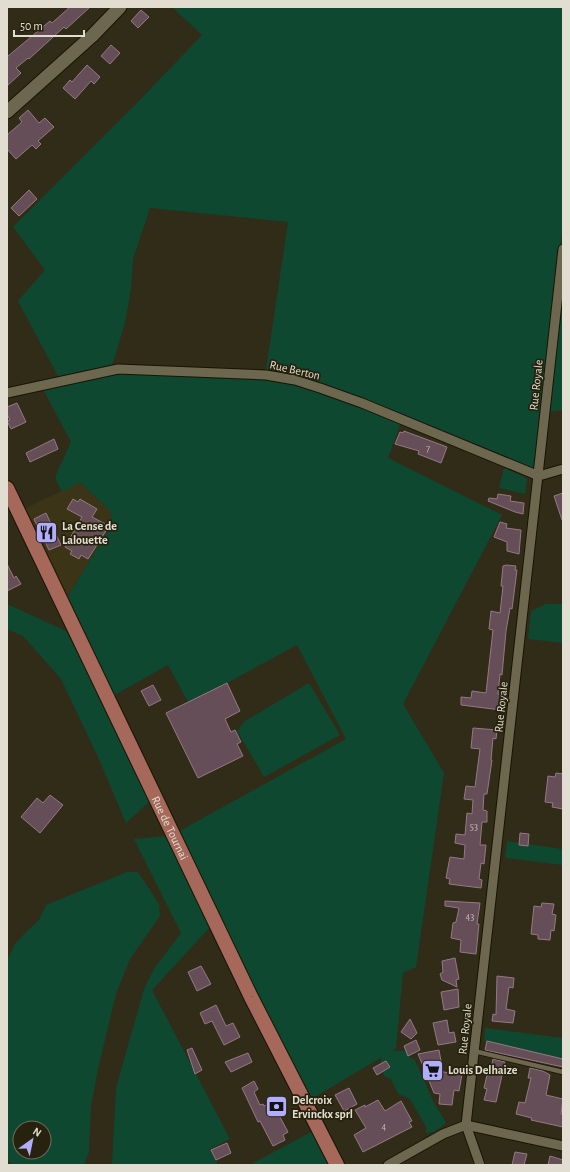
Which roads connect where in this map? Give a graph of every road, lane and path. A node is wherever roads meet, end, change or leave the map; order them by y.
1 (120, 7) edge
2 (7, 112) edge
3 (563, 250) edge
4 (7, 393) edge
5 (563, 469) edge
6 (539, 476) junction
7 (7, 488) edge
8 (474, 1051) junction
9 (563, 1072) edge
10 (466, 1125) junction
11 (563, 1146) edge
12 (338, 1165) edge
13 (388, 1165) edge
14 (480, 1165) edge

1 - 2 street
3 - 6 street, Rue Royale
4 - 6 street, Rue Berton
5 - 6 street
6 - 8 street, Rue Royale
7 - 12 main road, Rue de Tournai
8 - 9 lane
8 - 10 street, Rue Royale
10 - 11 street
10 - 13 street
10 - 14 street, Rue Royale

